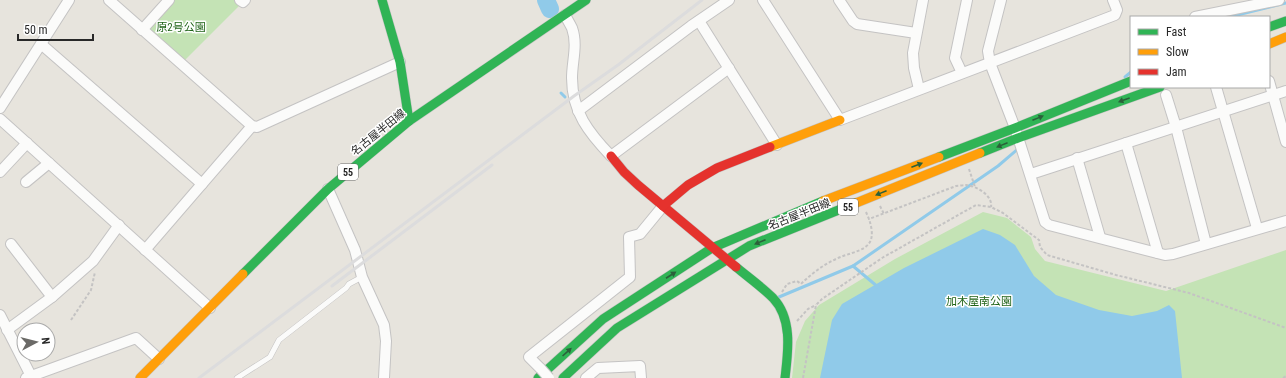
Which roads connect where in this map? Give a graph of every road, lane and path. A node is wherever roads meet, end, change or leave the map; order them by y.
1 (69, 0) edge
2 (109, 0) edge
3 (169, 0) edge
4 (240, 0) edge
5 (245, 0) edge
6 (382, 0) edge
7 (586, 0) edge
8 (729, 0) edge
9 (763, 0) edge
10 (839, 0) edge
11 (923, 0) edge
12 (967, 0) edge
13 (1001, 0) edge
14 (1113, 0) edge
15 (1279, 0) edge
16 (565, 15) junction
17 (1200, 16) edge
18 (1286, 21) edge
19 (699, 22) junction
20 (1270, 27) edge
21 (142, 30) junction
22 (916, 33) junction
23 (1286, 37) edge
24 (41, 44) junction
25 (1270, 44) edge
26 (400, 62) junction
27 (990, 63) junction
28 (729, 68) junction
29 (962, 74) junction
30 (1130, 81) edge
31 (1270, 84) edge
32 (1216, 88) edge
33 (919, 89) junction
34 (1163, 91) edge
35 (1286, 91) edge
36 (1273, 95) junction
37 (0, 108) edge
38 (578, 111) junction
39 (1223, 112) junction
40 (0, 119) edge
41 (840, 120) junction
42 (410, 121) junction
43 (252, 126) junction
44 (1176, 127) junction
45 (1015, 128) junction
46 (1018, 138) junction
47 (1126, 142) junction
48 (1286, 142) edge
49 (27, 143) junction
50 (777, 145) junction
51 (611, 156) junction
52 (1077, 158) junction
53 (49, 163) junction
54 (969, 168) dead end
55 (0, 172) edge
56 (1030, 174) junction
57 (26, 182) dead end
58 (202, 184) junction
59 (975, 187) junction
60 (328, 189) junction
61 (879, 203) dead end
62 (663, 206) junction
63 (991, 207) junction
64 (865, 210) dead end
65 (884, 214) junction
66 (869, 219) junction
67 (1286, 221) edge
68 (119, 225) junction
69 (1257, 228) junction
70 (1100, 237) junction
71 (11, 244) dead end
72 (1206, 244) junction
73 (712, 248) junction
74 (145, 250) junction
75 (1158, 254) junction
76 (728, 259) junction
77 (93, 261) junction
78 (362, 277) junction
79 (780, 295) dead end
80 (52, 297) junction
81 (816, 305) junction
82 (210, 308) junction
83 (0, 316) edge
84 (71, 320) dead end
85 (793, 322) dead end
86 (1286, 328) edge
87 (7, 330) junction
88 (159, 359) junction
89 (539, 374) edge
90 (1286, 376) edge
91 (28, 377) edge
92 (140, 378) edge
93 (237, 378) edge
94 (384, 378) edge
95 (549, 378) edge
96 (563, 378) edge
97 (586, 378) edge
98 (641, 378) edge
99 (785, 378) edge
100 (803, 378) edge
101 (1283, 378) edge

1 - 24 street
2 - 21 street
3 - 21 street
4 - 5 street
6 - 26 main road
7 - 16 main road, 名古屋半田線 / 55
8 - 19 street
9 - 41 street
10 - 22 street
11 - 22 street
12 - 29 street
13 - 27 street
14 - 27 street
15 - 17 street
16 - 38 street
16 - 42 main road, 名古屋半田線 / 55
18 - 20 main road
19 - 28 street
19 - 38 street
21 - 43 street
22 - 33 street
23 - 25 main road
24 - 37 street
24 - 58 street
26 - 42 main road
26 - 43 street
27 - 29 street
27 - 45 street
28 - 50 street
28 - 51 street
29 - 33 street
45 -> 30 main road, 名古屋半田線 / 55
31 - 36 street
32 - 39 street
33 - 41 street
34 - 44 street
34 -> 46 main road, 名古屋半田線 / 55
35 - 36 street
36 - 39 street
36 - 48 street
38 - 51 street
39 - 44 street
39 - 69 street
40 - 49 street
41 - 50 main road
42 - 60 main road, 名古屋半田線 / 55
43 - 58 street
44 - 47 street
44 - 72 street
45 - 46 street
73 -> 45 main road, 名古屋半田線 / 55
46 - 56 street
46 -> 76 main road, 名古屋半田線 / 55
47 - 52 street
47 - 75 street
49 - 53 street
49 - 55 street
50 - 62 main road
51 - 62 main road
52 - 56 street
52 - 70 street
53 - 57 street
53 - 68 street
54 - 59 path
56 - 70 street
58 - 74 street
59 - 63 path
59 - 65 path
60 - 78 street
60 - 82 main road, 名古屋半田線 / 55
61 - 65 path
62 - 73 main road
62 - 89 street
63 - 81 path
63 - 86 path
64 - 66 path
65 - 66 path
66 - 79 path
67 - 69 street
68 - 74 street
68 - 77 street
69 - 72 street
70 - 75 street
71 - 80 street
72 - 75 street
73 - 76 main road
89 -> 73 main road, 名古屋半田線 / 55
74 - 82 street
76 - 96 main road, 名古屋半田線 / 55
76 - 99 main road
77 - 80 street
77 - 84 path
78 - 93 lane
78 - 94 street
80 - 87 street
81 - 85 path
81 - 100 path
82 - 88 main road, 名古屋半田線 / 55
83 - 87 street
87 - 91 street
88 - 91 street
88 - 92 main road, 名古屋半田線 / 55
89 - 95 street, bridge
90 - 101 path
97 - 98 street

